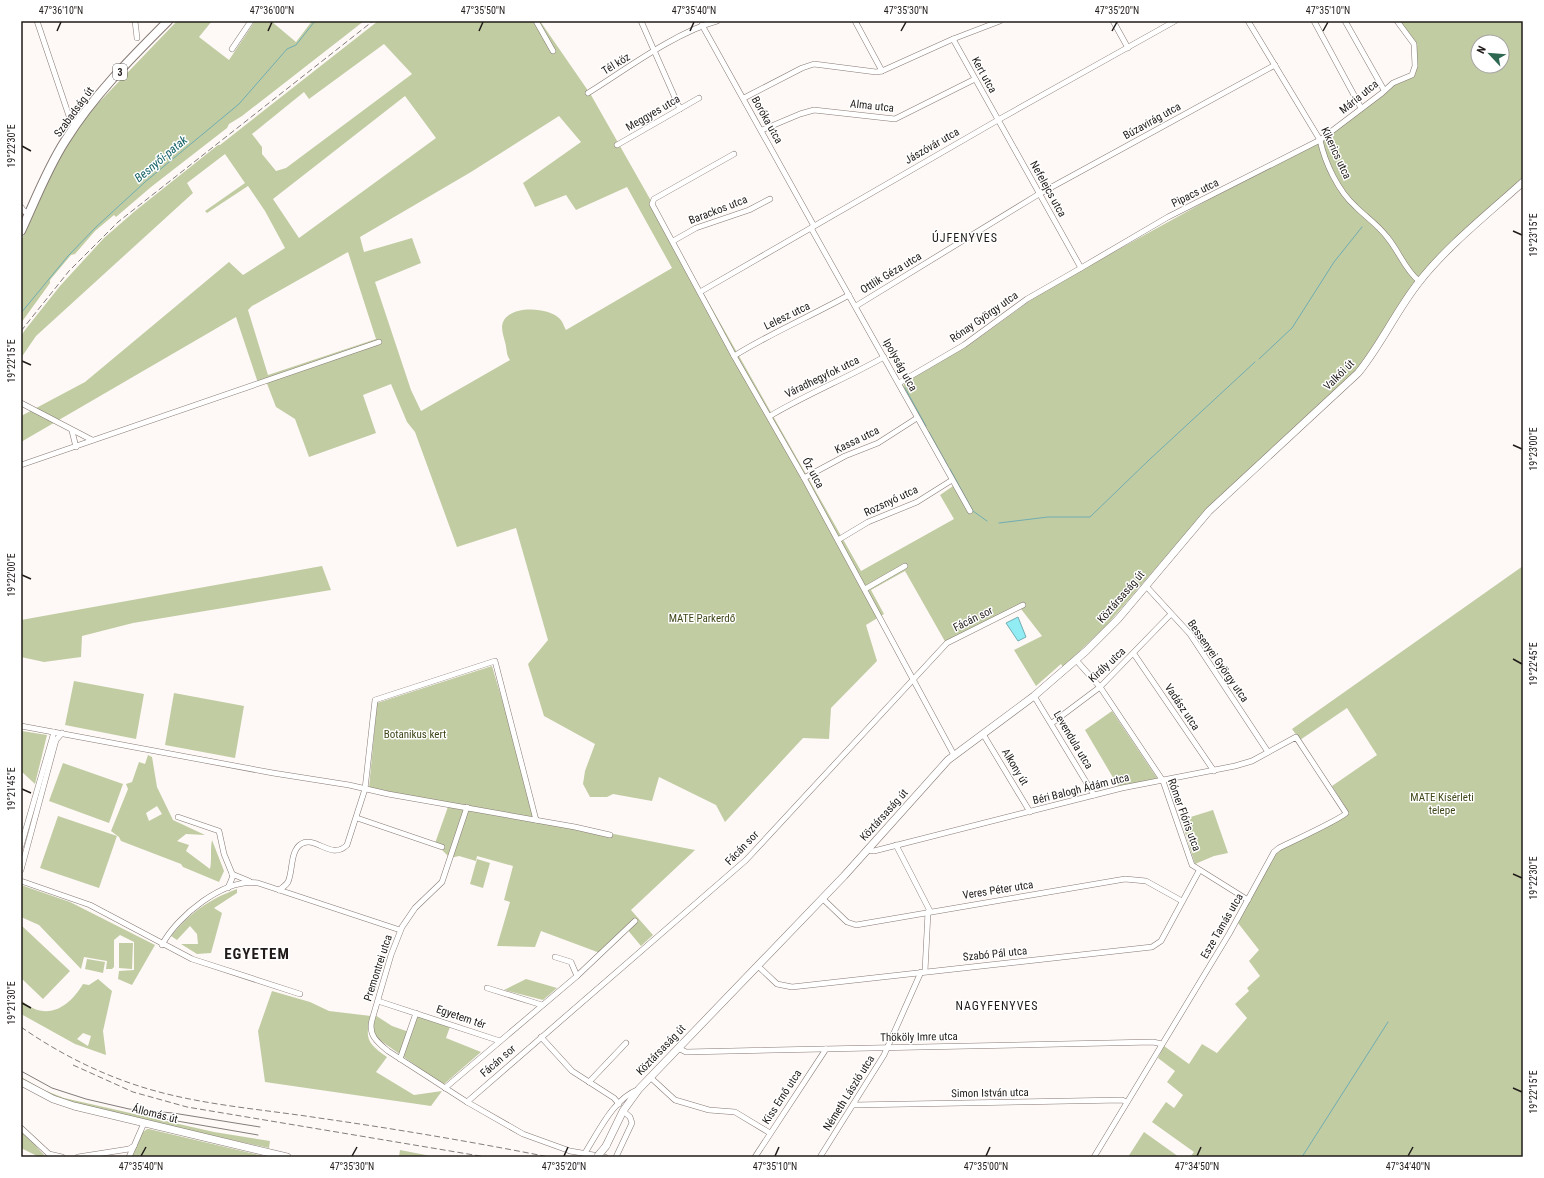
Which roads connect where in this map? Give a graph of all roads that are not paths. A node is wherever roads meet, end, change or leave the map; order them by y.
1 (37, 21) edge
2 (135, 21) edge
3 (168, 21) edge
4 (251, 21) edge
5 (536, 21) edge
6 (641, 21) edge
7 (717, 21) edge
8 (855, 21) edge
9 (1000, 21) edge
10 (1113, 21) edge
11 (1175, 21) edge
12 (1248, 21) edge
13 (1314, 21) edge
14 (1345, 21) edge
15 (1397, 21) edge
16 (702, 25) junction
17 (137, 38) dead end
18 (953, 39) junction
19 (1128, 48) junction
20 (232, 49) dead end
21 (553, 52) dead end
22 (655, 52) junction
23 (1275, 65) junction
24 (882, 71) junction
25 (974, 79) junction
26 (1384, 90) junction
27 (588, 93) dead end
28 (699, 98) dead end
29 (744, 98) junction
30 (1361, 108) junction
31 (680, 109) junction
32 (998, 120) junction
33 (75, 125) junction
34 (762, 130) junction
35 (1320, 140) junction
36 (617, 145) dead end
37 (734, 154) dead end
38 (1523, 182) edge
39 (1039, 194) junction
40 (770, 199) dead end
41 (21, 207) edge
42 (29, 214) junction
43 (812, 227) junction
44 (21, 231) edge
45 (673, 241) junction
46 (1081, 268) junction
47 (1420, 282) junction
48 (700, 292) junction
49 (849, 295) junction
50 (856, 306) junction
51 (379, 342) dead end
52 (734, 356) junction
53 (884, 357) junction
54 (899, 383) junction
55 (21, 403) edge
56 (770, 416) junction
57 (917, 418) junction
58 (72, 431) junction
59 (92, 440) junction
60 (76, 447) junction
61 (21, 465) edge
62 (804, 478) junction
63 (952, 480) junction
64 (970, 511) dead end
65 (838, 540) junction
66 (905, 566) dead end
67 (1158, 571) joint
68 (1146, 586) junction
69 (865, 589) junction
70 (1023, 605) dead end
71 (1171, 614) junction
72 (1134, 654) junction
73 (1076, 660) junction
74 (914, 679) junction
75 (1100, 687) junction
76 (1034, 696) junction
77 (1052, 723) junction
78 (21, 726) edge
79 (54, 732) junction
80 (62, 733) junction
81 (983, 734) junction
82 (1296, 737) joint
83 (1268, 752) junction
84 (954, 755) junction
85 (1214, 771) junction
86 (1163, 781) junction
87 (364, 789) junction
88 (39, 791) junction
89 (1094, 795) junction
90 (467, 807) junction
91 (1030, 812) junction
92 (178, 817) dead end
93 (357, 818) junction
94 (536, 820) junction
95 (610, 835) dead end
96 (896, 845) junction
97 (21, 846) edge
98 (442, 847) dead end
99 (868, 850) junction
100 (22, 861) edge
101 (21, 870) edge
102 (1199, 871) junction
103 (232, 874) junction
104 (21, 881) edge
105 (250, 882) junction
106 (288, 882) junction
107 (228, 888) junction
108 (279, 890) junction
109 (290, 894) junction
110 (822, 898) junction
111 (1248, 900) junction
112 (1182, 901) junction
113 (929, 912) junction
114 (635, 921) dead end
115 (400, 930) junction
116 (162, 945) junction
117 (555, 958) dead end
118 (758, 966) junction
119 (923, 972) junction
120 (577, 976) junction
121 (487, 988) dead end
122 (300, 994) dead end
123 (378, 1001) junction
124 (542, 1005) junction
125 (416, 1013) junction
126 (541, 1037) junction
127 (500, 1041) junction
128 (626, 1043) dead end
129 (1162, 1044) junction
130 (678, 1048) junction
131 (886, 1048) junction
132 (826, 1049) junction
133 (400, 1059) junction
134 (650, 1077) junction
135 (21, 1082) edge
136 (589, 1082) junction
137 (445, 1088) junction
138 (639, 1089) junction
139 (467, 1102) junction
140 (1128, 1102) junction
141 (618, 1104) junction
142 (853, 1105) junction
143 (623, 1111) junction
144 (144, 1123) junction
145 (21, 1128) edge
146 (770, 1133) junction
147 (134, 1146) junction
148 (119, 1151) junction
149 (585, 1153) junction
150 (49, 1156) edge
151 (62, 1157) edge
152 (78, 1157) edge
153 (86, 1157) edge
154 (127, 1157) edge
155 (287, 1157) edge
156 (597, 1157) edge
157 (605, 1157) edge
158 (616, 1157) edge
159 (755, 1157) edge
160 (820, 1157) edge
161 (1094, 1157) edge

1 - 33 street
2 - 17 street
3 - 33 main road, Szabadság út / 3
4 - 20 street
5 - 21 street
6 - 22 street
7 - 16 street, Tél köz
8 - 24 street
9 - 18 street
10 - 19 street
11 - 19 street, Jászóvár utca
12 - 23 street, Kikerics utca
13 - 30 street
14 - 26 street
15 - 26 street, Mária utca
16 - 22 street, Tél köz
16 - 29 street, Boróka utca
18 - 24 street
18 - 25 street, Kert utca
19 - 32 street, Jászóvár utca
22 - 27 street, Tél köz
22 - 31 street
23 - 35 street, Kikerics utca
23 - 39 street, Búzavirág utca
24 - 29 street
25 - 32 street, Kert utca
25 - 34 street, Alma utca
26 - 30 street, Mária utca
28 - 31 street, Meggyes utca
29 - 34 street, Boróka utca
30 - 35 street, Mária utca
31 - 36 street, Meggyes utca
32 - 39 street, Nefelejcs utca
32 - 43 street, Jászóvár utca
33 - 42 main road, Szabadság út / 3
34 - 43 street, Boróka utca
35 - 46 street, Pipacs utca
35 - 47 street, Kikerics utca
37 - 45 street, Őz utca
38 - 47 main road, Valkói út
39 - 46 street, Nefelejcs utca
39 - 50 street, Ottlik Géza utca
40 - 45 street, Barackos utca
41 - 42 street
42 - 44 main road, Szabadság út / 3
43 - 48 street, Jászóvár utca
43 - 49 street, Ipolyság utca
45 - 48 street, Őz utca
46 - 54 street, Rónay György utca
47 - 67 main road, Valkói út
48 - 52 street, Őz utca
49 - 50 street, Ipolyság utca
49 - 52 street, Lelesz utca
50 - 53 street, Ipolyság utca
51 - 59 street
52 - 56 street, Őz utca
53 - 54 street, Ipolyság utca
53 - 56 street, Váradhegyfok utca
54 - 57 street, Ipolyság utca
55 - 58 street
56 - 62 street, Őz utca
57 - 62 street, Kassa utca
57 - 63 street, Ipolyság utca
58 - 59 street
58 - 60 street
59 - 60 street
60 - 61 street
62 - 65 street, Őz utca
63 - 64 street, Ipolyság utca
63 - 65 street, Rozsnyó utca
65 - 69 street, Őz utca
66 - 69 street
67 - 68 main road, Köztársaság út
68 - 71 street, Bessenyei György utca
68 - 73 main road, Köztársaság út
69 - 74 street, Őz utca
70 - 74 street, Fácán sor
71 - 72 street, Király utca
71 - 83 street, Bessenyei György utca
72 - 75 street, Király utca
72 - 85 street, Vadász utca
73 - 75 street, Rómer Flóris utca
73 - 76 main road, Köztársaság út
74 - 84 street, Őz utca
74 - 126 street, Fácán sor
75 - 77 street, Király utca
75 - 86 street, Rómer Flóris utca
76 - 77 street, Levendula utca
76 - 81 main road, Köztársaság út
77 - 89 street, Levendula utca
78 - 79 street
79 - 80 street
79 - 88 street
80 - 87 street
80 - 88 street
81 - 84 main road, Köztársaság út
81 - 91 street, Alkony út
82 - 83 street, Béri Balogh Ádám utca
82 - 111 street, Esze Tamás utca
83 - 85 street, Béri Balogh Ádám utca
84 - 99 main road, Köztársaság út
85 - 86 street, Béri Balogh Ádám utca
86 - 89 street, Béri Balogh Ádám utca
86 - 102 street, Rómer Flóris utca
87 - 90 street
87 - 93 street
87 - 94 street
88 - 97 street
88 - 100 street
89 - 91 street, Béri Balogh Ádám utca
90 - 94 street
90 - 115 street
91 - 96 street, Béri Balogh Ádám utca
92 - 103 street
93 - 98 street
93 - 106 street
94 - 95 street
96 - 99 street, Béri Balogh Ádám utca
96 - 113 street
99 - 110 main road, Köztársaság út
100 - 101 street
102 - 111 street, Rómer Flóris utca
102 - 112 street, Szabó Pál utca
103 - 105 street
103 - 107 street
104 - 116 street
105 - 107 street, Premontrei utca
105 - 108 street, Premontrei utca
106 - 108 street
106 - 109 street
107 - 116 street, Premontrei utca
108 - 109 street, Premontrei utca
109 - 115 street, Premontrei utca
110 - 113 street, Veres Péter utca
110 - 118 main road, Köztársaság út
111 - 129 street, Esze Tamás utca
112 - 113 street, Veres Péter utca
112 - 119 street, Szabó Pál utca
113 - 119 street, Németh László utca
114 - 120 street
115 - 123 street, Premontrei utca
116 - 122 street
117 - 120 street
118 - 119 street, Szabó Pál utca
118 - 130 main road, Köztársaság út
119 - 131 street, Németh László utca
120 - 124 street
121 - 124 street
123 - 125 street, Egyetem tér
123 - 133 street, Premontrei utca
124 - 127 street
125 - 127 street, Egyetem tér
125 - 133 street
126 - 136 street
126 - 139 street, Fácán sor
127 - 137 street
128 - 136 street
129 - 131 street, Thököly Imre utca
129 - 140 street, Esze Tamás utca
130 - 132 street, Thököly Imre utca
130 - 134 main road, Köztársaság út
131 - 132 street, Thököly Imre utca
131 - 142 street, Németh László utca
132 - 146 street, Kiss Ernő utca
133 - 137 street, Premontrei utca
134 - 138 main road, Köztársaság út
134 - 146 street
135 - 144 main road, Állomás út
136 - 141 street
137 - 139 street, Premontrei utca
138 - 141 street, Köztársaság út
138 - 143 main road, Köztársaság út
139 - 149 street, Premontrei utca
140 - 142 street, Simon István utca
140 - 161 street, Esze Tamás utca
141 - 149 street, Köztársaság út
142 - 160 street, Németh László utca
143 - 156 main road, Köztársaság út, bridge
143 - 158 street
144 - 147 street
144 - 155 main road, Állomás út
145 - 150 street
146 - 159 street, Kiss Ernő utca
147 - 148 street
147 - 154 street
148 - 153 street
148 - 154 street
149 - 157 street, Premontrei utca
150 - 151 street
152 - 153 street

